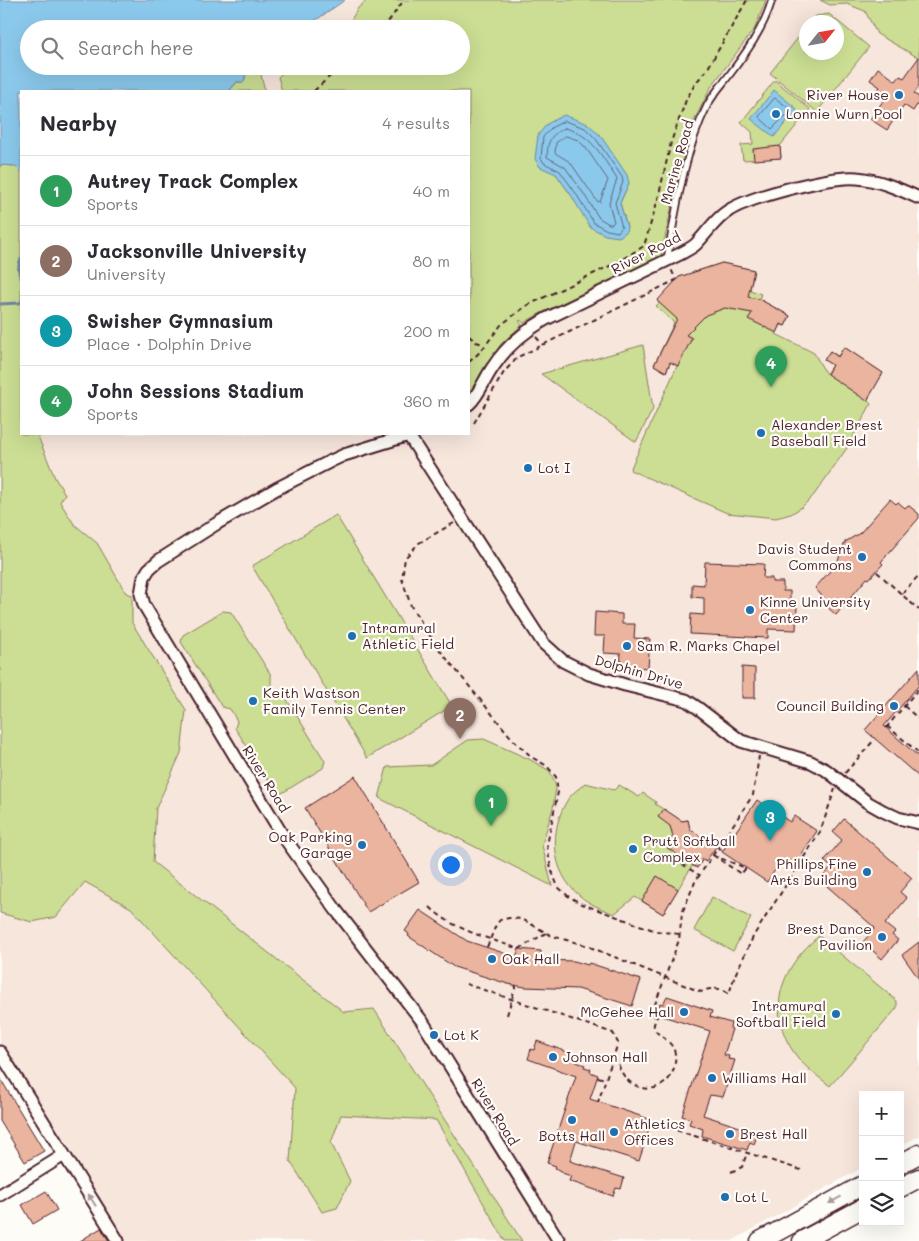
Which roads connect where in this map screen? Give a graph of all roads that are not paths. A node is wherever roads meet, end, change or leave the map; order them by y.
1 (772, 0) edge
2 (919, 198) edge
3 (668, 260) junction
4 (470, 402) edge
5 (411, 435) edge
6 (919, 823) edge
7 (0, 1052) edge
8 (919, 1154) edge
9 (64, 1155) junction
10 (904, 1162) edge
11 (919, 1178) edge
12 (904, 1186) edge
13 (859, 1187) edge
14 (0, 1195) edge
15 (859, 1210) edge
16 (118, 1241) edge
17 (559, 1241) edge
18 (760, 1241) edge
19 (802, 1241) edge

1 - 3 lane, Marine Road
2 - 3 street, River Road
3 - 4 street, River Road
5 - 6 street, Dolphin Drive
5 - 17 street, River Road
7 - 9 street
8 - 10 main road
9 - 14 street
16 -> 9 street
11 - 12 main road
13 -> 18 main road
15 - 19 main road

